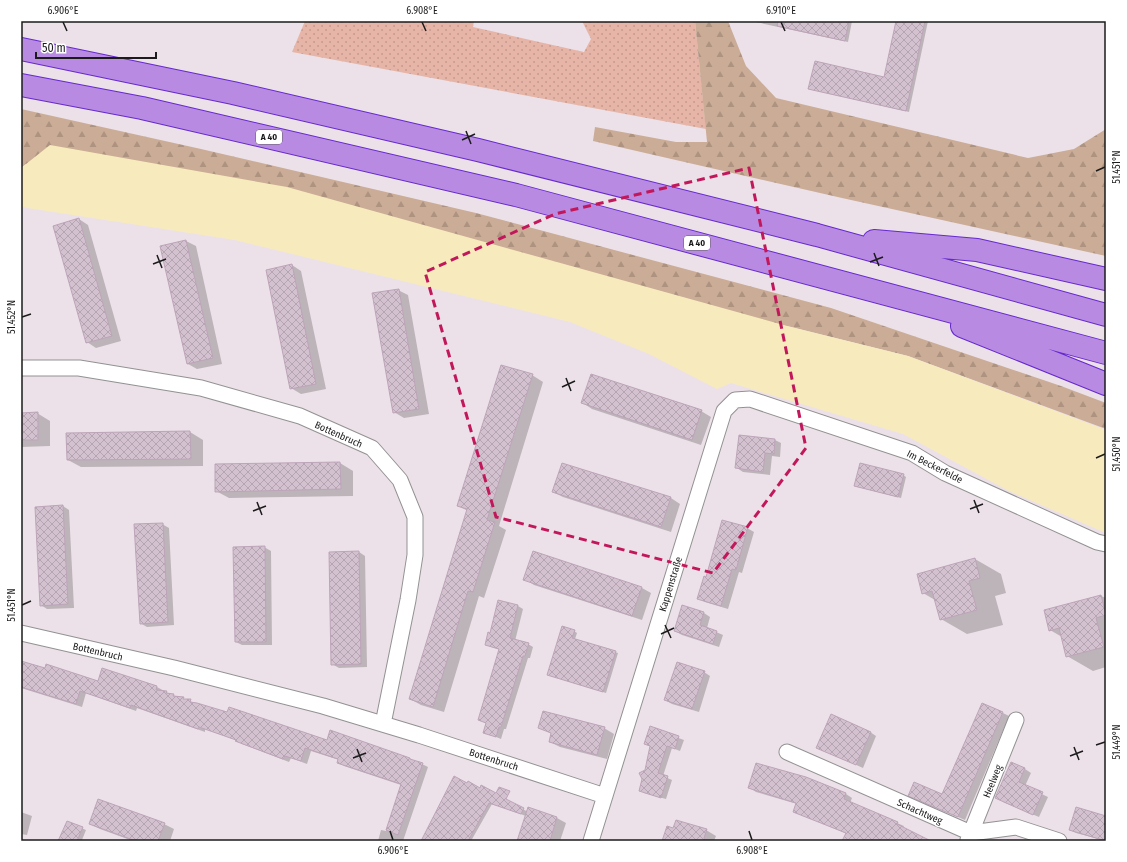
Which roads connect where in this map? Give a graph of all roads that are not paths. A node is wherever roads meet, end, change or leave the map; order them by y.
1 (21, 49) edge
2 (21, 85) edge
3 (817, 235) junction
4 (1106, 279) edge
5 (878, 291) junction
6 (1106, 315) edge
7 (1106, 353) edge
8 (21, 368) edge
9 (1106, 384) edge
10 (735, 400) joint
11 (1106, 544) edge
12 (21, 633) edge
13 (1016, 720) dead end
14 (383, 724) junction
15 (787, 752) dead end
16 (604, 796) junction
17 (969, 837) edge
18 (591, 841) edge
19 (1059, 841) edge

1 - 3 highway
2 - 5 highway, A 40
3 - 4 highway
3 - 6 highway
5 - 7 highway, A 40
5 - 9 highway
8 - 14 street, Bottenbruch
10 - 11 street, Im Beckerfelde
10 - 16 street, Kappenstraße
12 - 14 street, Bottenbruch
13 - 17 street, Heelweg
14 - 16 street, Bottenbruch
15 - 17 street, Schachtweg
16 - 18 street, Kappenstraße
17 - 19 street

